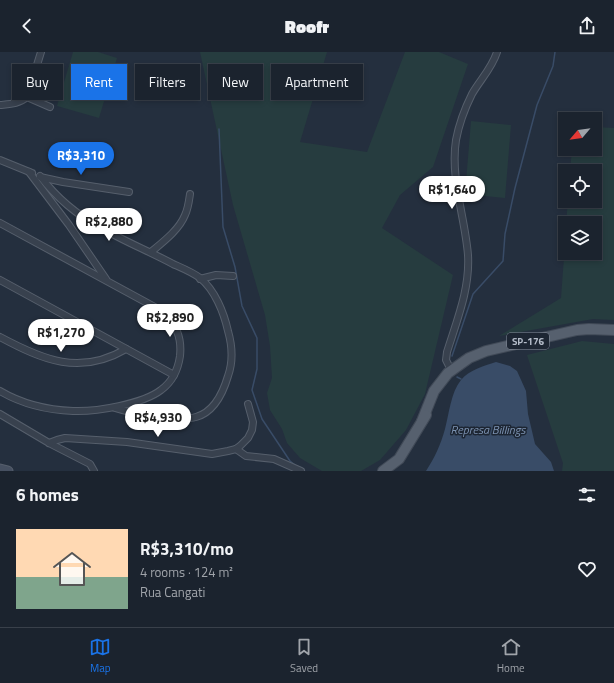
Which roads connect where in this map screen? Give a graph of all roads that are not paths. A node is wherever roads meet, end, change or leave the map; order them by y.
1 (41, 52) edge
2 (497, 52) edge
3 (37, 64) edge
4 (24, 100) edge
5 (33, 100) edge
6 (0, 105) edge
7 (50, 108) dead end
8 (0, 160) edge
9 (29, 172) junction
10 (40, 176) junction
11 (129, 192) dead end
12 (190, 194) dead end
13 (0, 223) edge
14 (150, 252) junction
15 (233, 276) dead end
16 (200, 279) junction
17 (0, 280) edge
18 (107, 281) junction
19 (614, 330) edge
20 (0, 337) edge
21 (126, 348) junction
22 (449, 372) junction
23 (174, 375) junction
24 (0, 391) edge
25 (248, 404) dead end
26 (114, 407) junction
27 (0, 414) edge
28 (49, 443) junction
29 (236, 449) junction
30 (0, 469) edge
31 (8, 471) edge
32 (94, 471) edge
33 (300, 471) edge
34 (383, 471) edge

1 - 3 street
2 - 22 street
4 - 6 street
5 - 7 street
8 - 9 street
9 - 10 street
9 - 18 street
10 - 11 street
10 - 14 street
12 - 14 street
13 - 18 street
14 - 16 street
15 - 16 street
16 - 26 street
17 - 21 street
18 - 23 street
19 - 22 main road, SP-176
20 - 21 street
21 - 23 street
22 - 34 main road
23 - 26 street
24 - 26 street
25 - 29 street
27 - 28 street
28 - 29 street
28 - 32 street
29 - 33 street
30 - 31 street

